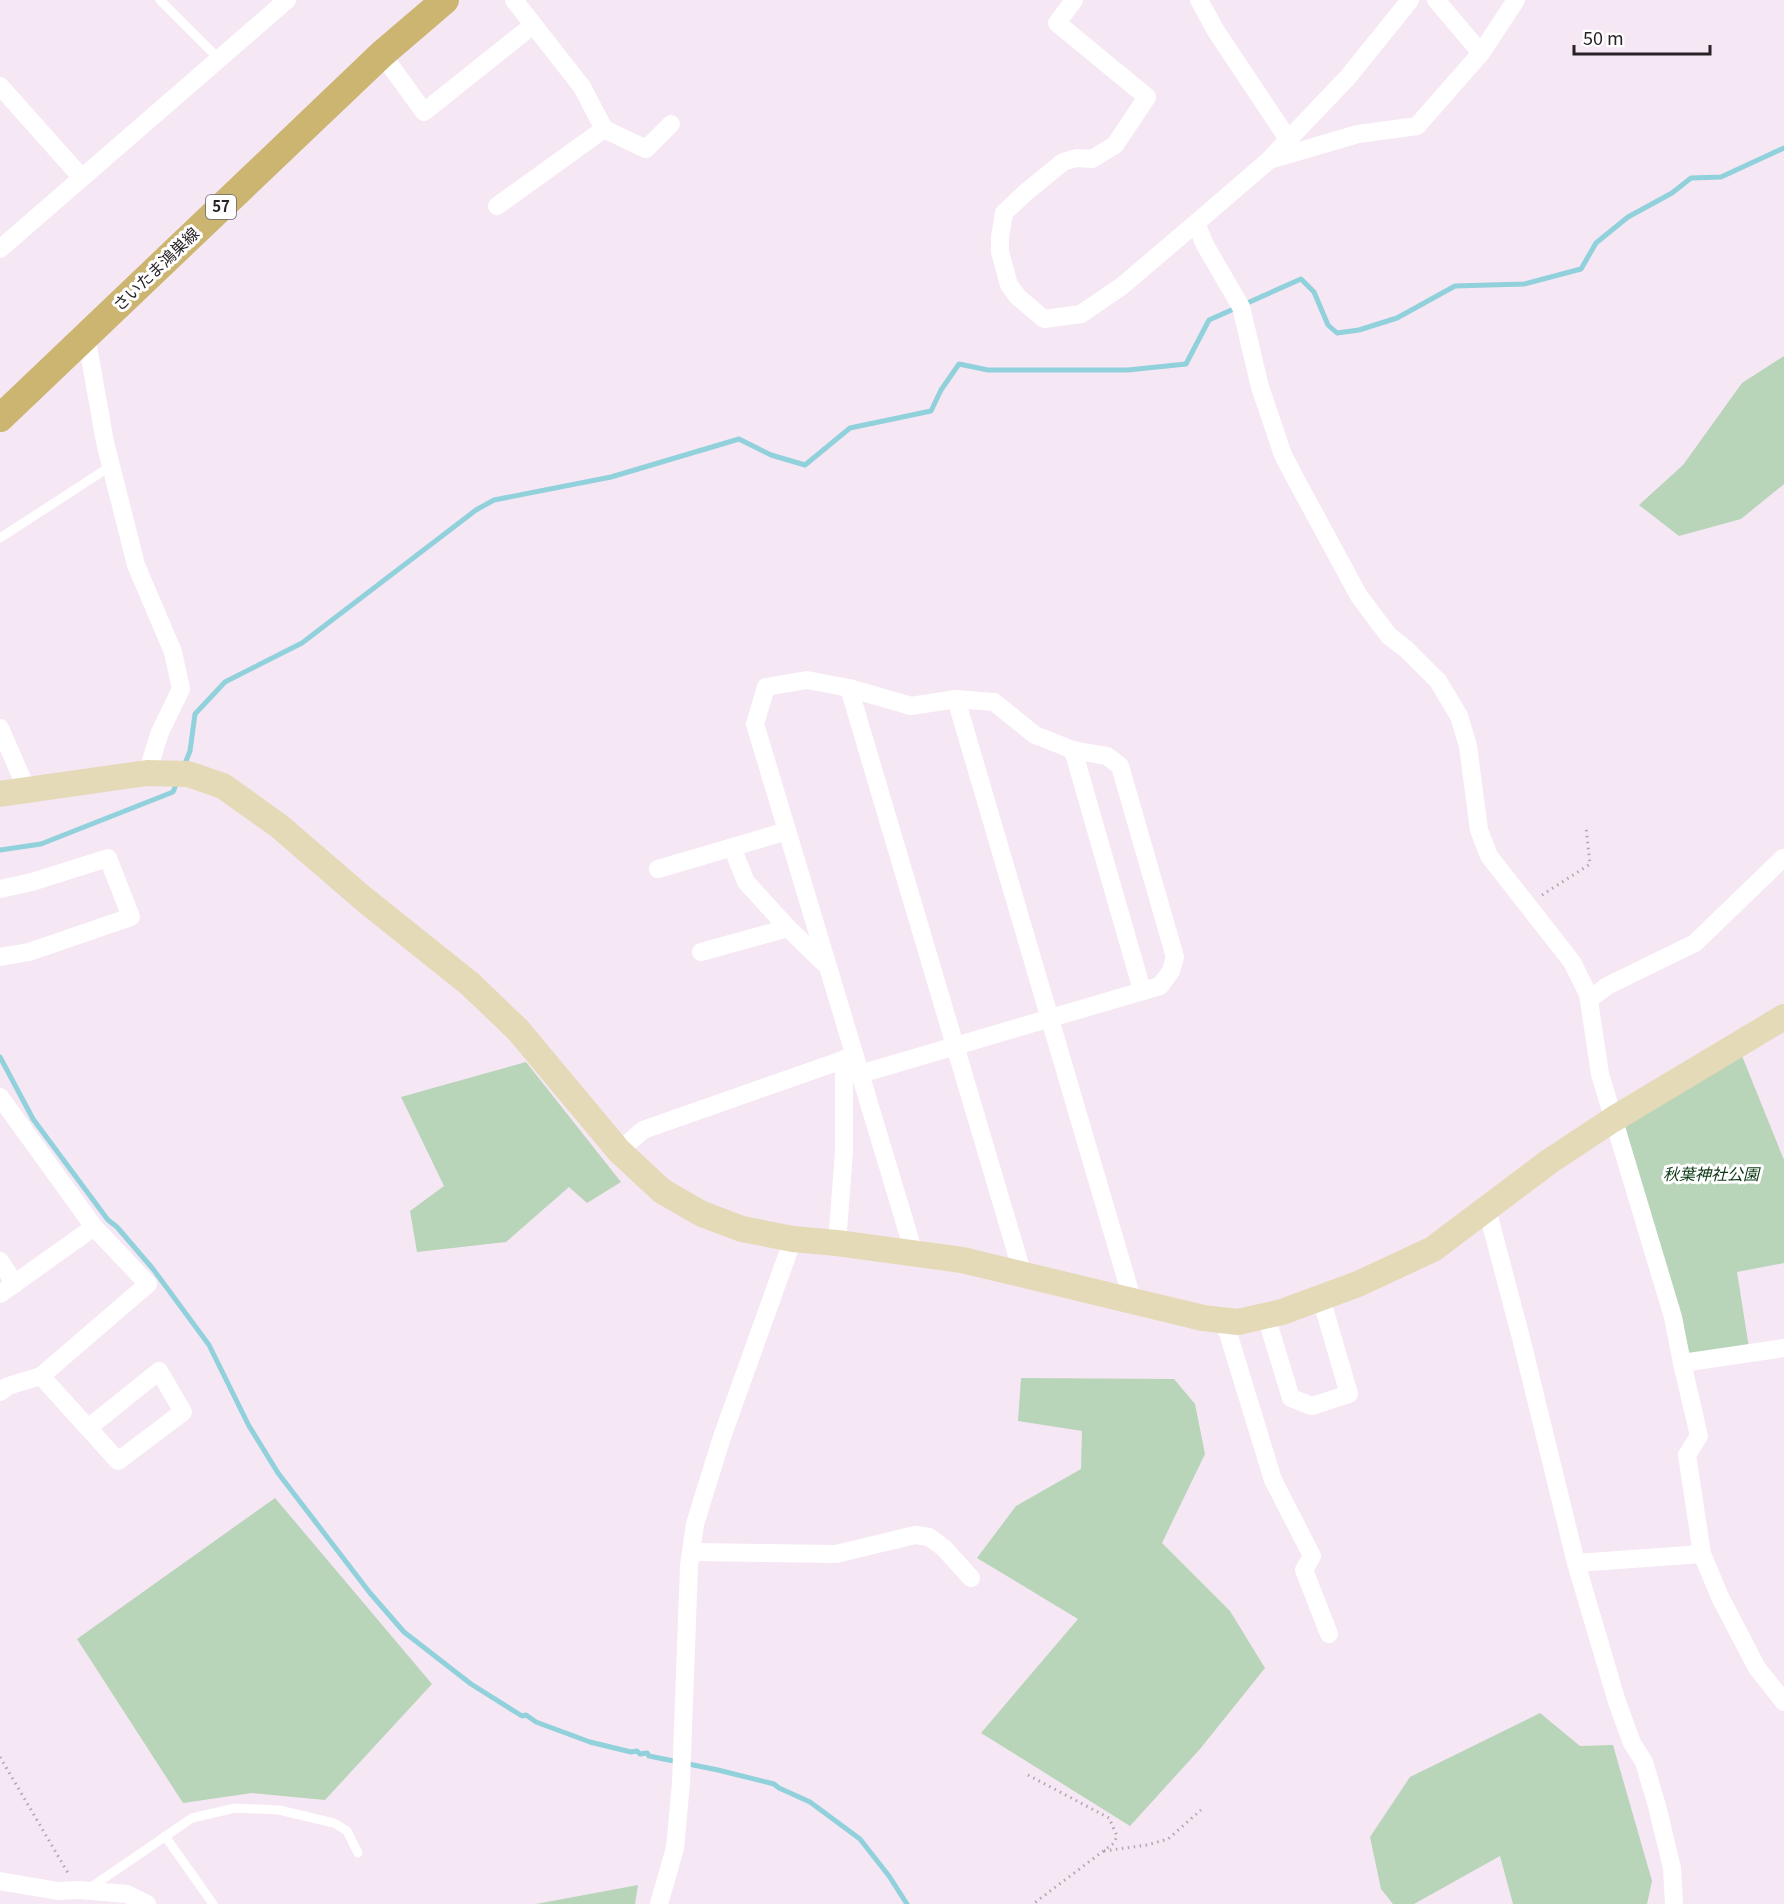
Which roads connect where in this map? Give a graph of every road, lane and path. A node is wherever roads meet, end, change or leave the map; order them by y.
1 (160, 0) edge
2 (287, 0) edge
3 (445, 0) edge
4 (514, 0) edge
5 (1074, 0) edge
6 (1199, 0) edge
7 (1410, 0) edge
8 (1436, 0) edge
9 (1516, 0) edge
10 (534, 25) junction
11 (1481, 53) junction
12 (382, 54) junction
13 (219, 58) junction
14 (0, 86) edge
15 (671, 124) dead end
16 (604, 129) junction
17 (1288, 139) junction
18 (1268, 160) junction
19 (82, 178) junction
20 (497, 206) dead end
21 (1196, 223) junction
22 (0, 249) edge
23 (86, 335) junction
24 (0, 418) edge
25 (111, 466) junction
26 (0, 538) edge
27 (849, 688) junction
28 (957, 699) junction
29 (0, 728) edge
30 (1073, 750) junction
31 (147, 773) junction
32 (27, 790) junction
33 (0, 794) edge
34 (1586, 827) dead end
35 (787, 831) junction
36 (732, 847) junction
37 (1784, 858) edge
38 (658, 869) dead end
39 (0, 888) edge
40 (1526, 906) junction
41 (788, 928) junction
42 (701, 952) dead end
43 (0, 957) edge
44 (826, 965) junction
45 (1142, 990) junction
46 (1589, 1000) junction
47 (1784, 1017) edge
48 (1050, 1019) junction
49 (956, 1047) junction
50 (849, 1057) junction
51 (860, 1074) junction
52 (1, 1100) edge
53 (1612, 1120) junction
54 (619, 1151) junction
55 (1487, 1209) junction
56 (94, 1227) junction
57 (793, 1239) junction
58 (837, 1243) junction
59 (914, 1253) junction
60 (0, 1261) edge
61 (1023, 1275) junction
62 (7, 1289) edge
63 (1321, 1298) junction
64 (1133, 1302) junction
65 (1266, 1316) junction
66 (1224, 1320) junction
67 (1784, 1348) edge
68 (1682, 1363) junction
69 (40, 1376) junction
70 (0, 1392) edge
71 (88, 1428) junction
72 (691, 1552) junction
73 (1702, 1554) junction
74 (1576, 1563) junction
75 (971, 1578) dead end
76 (1329, 1634) dead end
77 (1784, 1702) edge
78 (0, 1758) edge
79 (1028, 1774) dead end
80 (1201, 1810) dead end
81 (165, 1836) junction
82 (1103, 1851) junction
83 (358, 1852) dead end
84 (0, 1881) edge
85 (82, 1891) junction
86 (147, 1904) edge
87 (213, 1904) edge
88 (659, 1904) edge
89 (1034, 1904) edge
90 (1674, 1904) edge

1 - 13 lane
2 - 13 street
3 - 12 main road, さいたま鴻巣線 / 57
4 - 10 street
5 - 21 street
6 - 17 street
7 - 17 street
8 - 11 street
9 - 11 street
10 - 12 street
10 - 16 street
11 - 18 street
12 - 23 main road, さいたま鴻巣線 / 57
13 - 19 street
14 - 19 street
15 - 16 street
16 - 20 street
17 - 18 street
18 - 21 street
19 - 22 street
21 - 40 street
23 - 24 main road, さいたま鴻巣線 / 57
23 - 25 street
25 - 26 lane
25 - 31 street
27 - 28 street
27 - 35 street
27 - 49 street
28 - 30 street
28 - 48 street
29 - 32 street
30 - 45 street
30 - 45 street
31 - 32 street
31 - 54 street
32 - 33 street
34 - 40 path
35 - 36 street
35 - 44 street
36 - 38 street
36 - 41 street
37 - 46 street
39 - 43 street
40 - 46 street
41 - 42 street
41 - 44 street
44 - 50 street
45 - 48 street
46 - 53 street
47 - 53 street
48 - 49 street
48 - 64 street
49 - 51 street
49 - 61 street
50 - 51 street
50 - 54 street
50 - 58 street
51 - 59 street
52 - 56 street
53 - 55 street
53 - 68 street
54 - 57 street
55 - 63 street
55 - 74 street
56 - 62 street
56 - 69 street
57 - 58 street
57 - 72 street
58 - 59 street
59 - 61 street
60 - 62 street
61 - 64 street
63 - 65 street
63 - 65 street
64 - 66 street
65 - 66 street
66 - 76 street
67 - 68 street
68 - 73 street
69 - 70 street
69 - 71 street
71 - 71 street
72 - 75 street
72 - 88 street
73 - 74 street
73 - 77 street
74 - 90 street
78 - 85 path
79 - 82 path
80 - 82 path
81 - 83 lane
81 - 85 lane
81 - 87 lane
82 - 89 path
84 - 85 street
85 - 86 street

